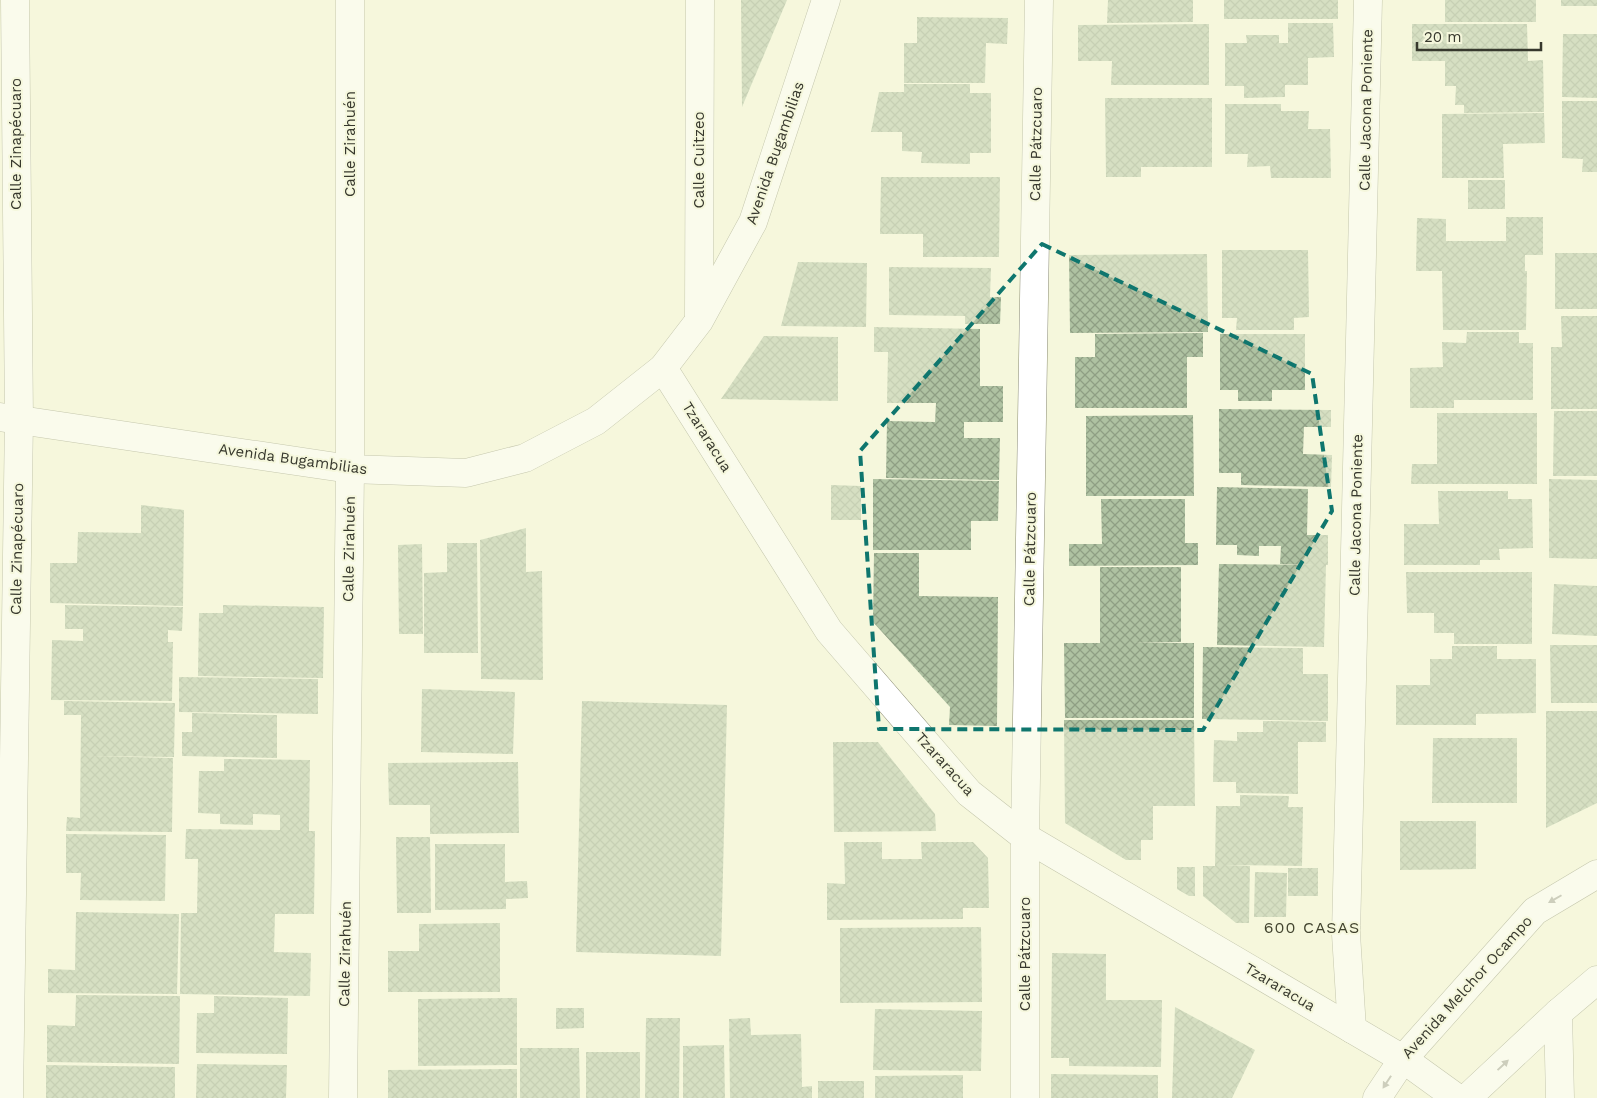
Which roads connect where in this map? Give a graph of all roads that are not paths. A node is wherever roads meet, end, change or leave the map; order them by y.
1 (15, 0) edge
2 (350, 0) edge
3 (700, 0) edge
4 (826, 0) edge
5 (1039, 0) edge
6 (1368, 0) edge
7 (699, 321) junction
8 (663, 368) junction
9 (9, 418) edge
10 (350, 469) junction
11 (1025, 837) junction
12 (1597, 874) edge
13 (1597, 980) edge
14 (1558, 1013) junction
15 (1352, 1029) junction
16 (1402, 1059) junction
17 (9, 1098) edge
18 (343, 1098) edge
19 (1025, 1098) edge
20 (1377, 1098) edge
21 (1457, 1098) edge
22 (1467, 1098) edge
23 (1560, 1098) edge

1 - 9 street, Calle Zinapécuaro
2 - 10 street, Calle Zirahuén
3 - 7 street, Calle Cuitzeo
4 - 7 street, Avenida Bugambilias
5 - 11 street, Calle Pátzcuaro
6 - 15 street, Calle Jacona Poniente
7 - 8 street, Avenida Bugambilias
8 - 10 street, Avenida Bugambilias
8 - 11 street, Tzararacua
9 - 10 street, Avenida Bugambilias
9 - 17 street, Calle Zinapécuaro
10 - 18 street, Calle Zirahuén
11 - 15 street, Tzararacua
11 - 19 street, Calle Pátzcuaro
12 -> 16 street, Avenida Melchor Ocampo
13 - 14 street
22 -> 14 street
14 - 23 street
15 - 16 street, Tzararacua
16 -> 20 street, Avenida Melchor Ocampo
16 - 21 street, Tzararacua

